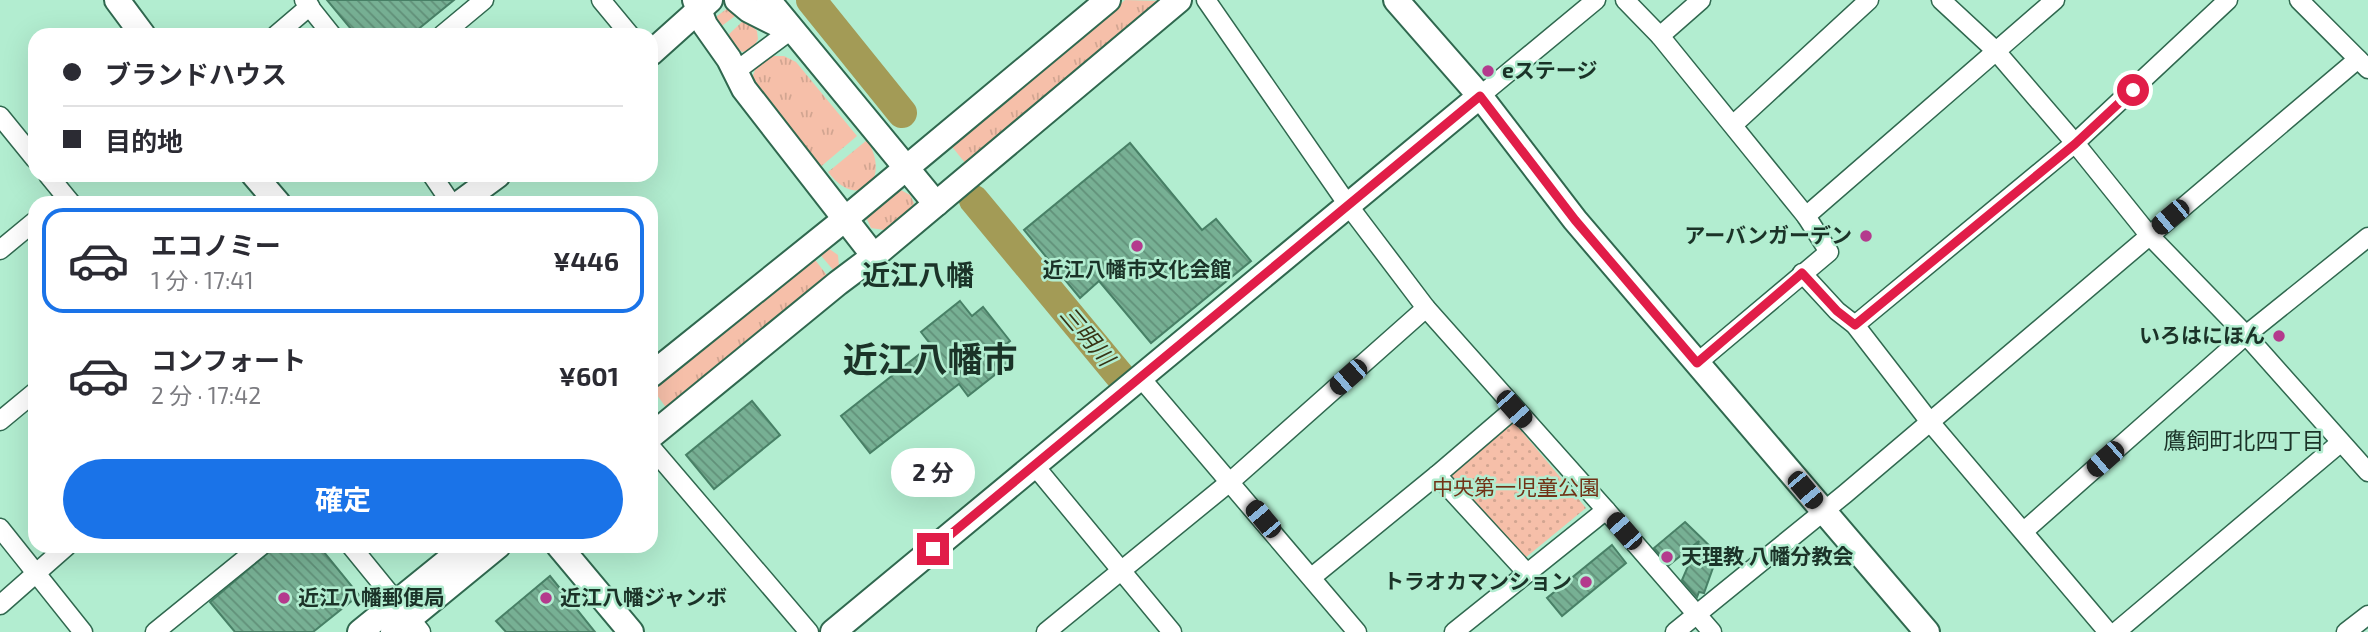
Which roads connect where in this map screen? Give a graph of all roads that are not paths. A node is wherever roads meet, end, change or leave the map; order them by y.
1 (117, 0) edge
2 (485, 0) edge
3 (601, 0) edge
4 (737, 0) edge
5 (768, 0) edge
6 (1108, 0) edge
7 (1179, 0) edge
8 (1206, 0) edge
9 (1396, 0) edge
10 (1596, 0) edge
11 (1625, 0) edge
12 (1701, 0) edge
13 (1869, 0) edge
14 (1941, 0) edge
15 (2055, 0) edge
16 (2228, 0) edge
17 (2299, 0) edge
18 (307, 3) edge
19 (701, 3) edge
20 (138, 28) edge
21 (283, 28) edge
22 (327, 28) edge
23 (451, 28) edge
24 (624, 28) edge
25 (791, 30) junction
26 (1660, 36) junction
27 (658, 47) edge
28 (1995, 50) junction
29 (2363, 64) edge
30 (736, 71) junction
31 (1480, 96) junction
32 (0, 116) edge
33 (1733, 125) junction
34 (2075, 144) junction
35 (28, 150) edge
36 (906, 169) junction
37 (260, 182) edge
38 (488, 182) edge
39 (272, 196) edge
40 (470, 196) edge
41 (936, 204) junction
42 (1348, 205) junction
43 (1806, 216) junction
44 (845, 219) junction
45 (28, 227) edge
46 (2149, 235) junction
47 (2364, 248) edge
48 (0, 250) edge
49 (874, 256) junction
50 (1802, 273) junction
51 (1426, 309) junction
52 (1855, 325) junction
53 (2246, 335) junction
54 (1697, 363) junction
55 (658, 369) edge
56 (1140, 377) junction
57 (28, 398) edge
58 (1514, 409) junction
59 (0, 421) edge
60 (1930, 422) junction
61 (658, 430) edge
62 (2340, 443) junction
63 (658, 455) edge
64 (1034, 466) junction
65 (2368, 472) edge
66 (1437, 475) junction
67 (1231, 481) junction
68 (1606, 510) junction
69 (1823, 511) junction
70 (0, 528) edge
71 (2024, 531) junction
72 (60, 553) edge
73 (252, 553) edge
74 (356, 553) edge
75 (460, 553) edge
76 (489, 553) edge
77 (565, 553) edge
78 (1122, 570) junction
79 (1527, 573) junction
80 (37, 574) junction
81 (1312, 577) junction
82 (0, 604) edge
83 (1697, 615) junction
84 (2368, 615) edge
85 (405, 621) edge
86 (83, 632) edge
87 (155, 632) edge
88 (360, 632) edge
89 (631, 632) edge
90 (809, 632) edge
91 (833, 632) edge
92 (1046, 632) edge
93 (1171, 632) edge
94 (1357, 632) edge
95 (1454, 632) edge
96 (1675, 632) edge
97 (1712, 632) edge
98 (1927, 632) edge
99 (2108, 632) edge
100 (2116, 632) edge
101 (2346, 632) edge

1 - 20 street
2 - 23 street
3 - 24 street
4 - 25 street
5 - 25 street
6 - 36 street
7 - 41 street
8 - 42 street
9 - 31 street
10 - 31 street
11 - 26 street
12 - 26 street
13 - 33 street
14 - 28 street
15 - 28 street
16 - 34 street
17 - 29 street
18 - 21 street
18 - 22 street
19 - 27 street
19 - 30 street
25 - 30 street
25 - 36 street
26 - 33 street
28 - 34 street
28 - 43 street
29 - 46 street
30 - 44 street
31 - 42 street
31 - 54 street
32 - 35 street
33 - 43 street
34 - 46 street
34 - 52 street
36 - 41 street
36 - 44 street
37 - 39 street
38 - 40 street
41 - 49 street
42 - 51 street
42 - 56 street
43 - 50 street
44 - 49 street
44 - 55 street
45 - 48 street
46 - 53 street
46 - 60 street
47 - 53 street
49 - 61 street
50 - 52 street
50 - 54 street
51 - 58 street
51 - 67 street
52 - 60 street
53 - 62 street
53 - 71 street
54 - 69 street
56 - 64 street
56 - 67 street
57 - 59 street
58 - 66 street
58 - 68 street
60 - 69 street
60 - 71 street
62 - 65 street
62 - 100 street
63 - 90 street
64 - 78 street
64 - 91 street
66 - 79 street
66 - 81 street
67 - 78 street
67 - 81 street
68 - 79 street
68 - 83 street
69 - 83 street
69 - 98 street
70 - 80 street
71 - 99 street
72 - 80 street
73 - 87 street
74 - 85 street
75 - 85 street
76 - 85 street
77 - 89 street
78 - 92 street
78 - 93 street
79 - 95 street
80 - 82 street
80 - 86 street
81 - 94 street
83 - 96 street
83 - 97 street
84 - 101 street
85 - 88 street

